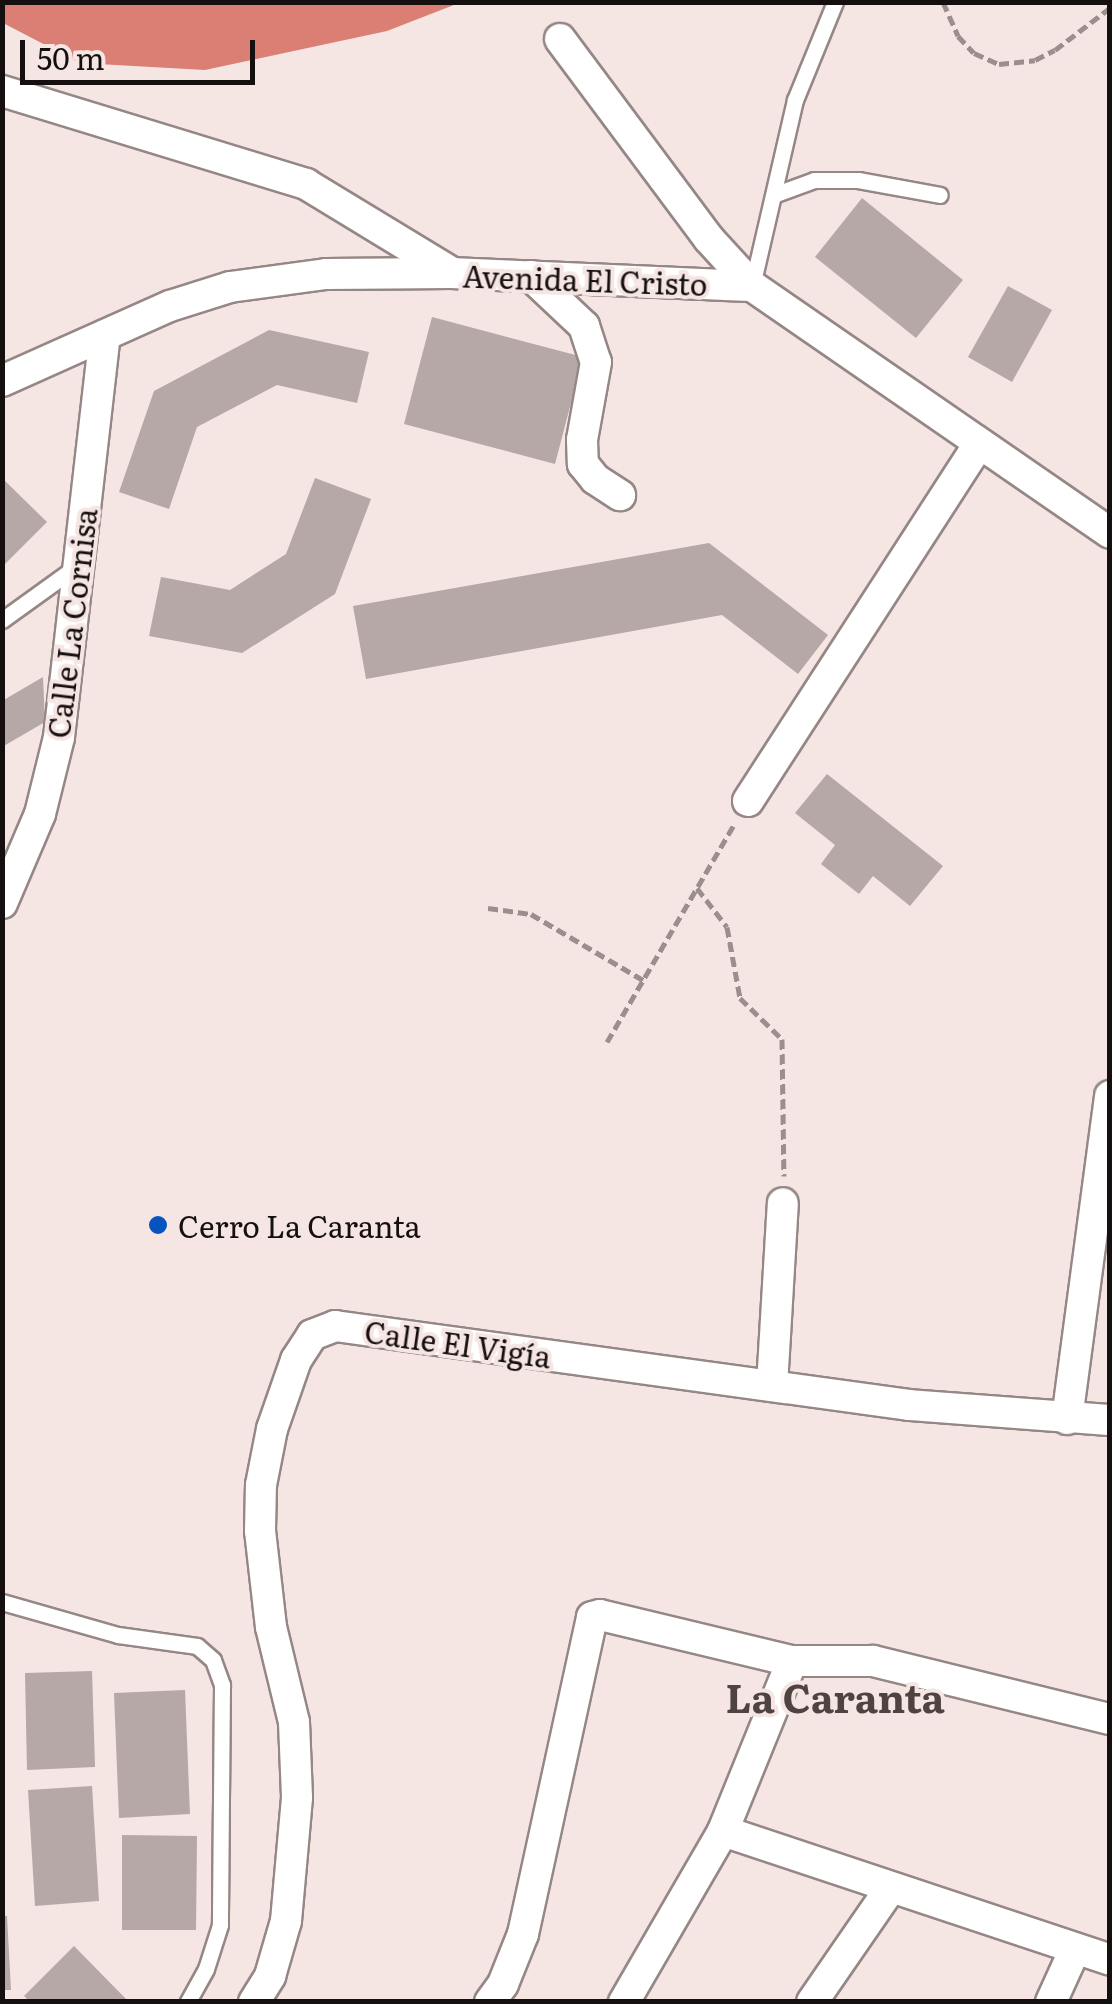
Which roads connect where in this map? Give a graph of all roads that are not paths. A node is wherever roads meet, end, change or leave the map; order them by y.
1 (835, 2) edge
2 (560, 40) dead end
3 (2, 91) edge
4 (776, 194) junction
5 (940, 194) dead end
6 (452, 272) junction
7 (532, 276) junction
8 (752, 286) junction
9 (104, 336) junction
10 (2, 381) edge
11 (979, 444) junction
12 (620, 495) dead end
13 (1110, 533) edge
14 (80, 563) junction
15 (2, 620) edge
16 (748, 801) road end
17 (2, 902) edge
18 (1110, 1096) edge
19 (784, 1203) road end
20 (772, 1386) junction
21 (1067, 1419) junction
22 (1110, 1420) edge
23 (2, 1602) edge
24 (792, 1661) junction
25 (1110, 1718) edge
26 (723, 1831) junction
27 (890, 1889) junction
28 (1074, 1949) junction
29 (1110, 1960) edge
30 (188, 2002) edge
31 (254, 2002) edge
32 (490, 2002) edge
33 (624, 2002) edge
34 (812, 2002) edge
35 (1051, 2002) edge

1 - 4 lane
2 - 8 street
3 - 6 street
4 - 5 lane
4 - 8 lane
6 - 7 street, Avenida El Cristo
6 - 9 street, Avenida El Cristo
7 - 8 street, Avenida El Cristo
7 - 12 street
8 - 11 street, Avenida El Cristo
9 - 10 street, Avenida El Cristo
9 - 14 street, Calle La Cornisa
11 - 13 street, Avenida El Cristo
11 - 16 street
14 - 15 lane
14 - 17 street, Calle La Cornisa
18 - 21 street
19 - 20 street
20 - 21 street, Calle El Vigía
20 - 31 street, Calle El Vigía
21 - 22 street, Calle El Vigía
23 - 30 lane
24 - 25 street
24 - 26 street
24 - 32 street
26 - 27 street
26 - 33 street
27 - 28 street
27 - 34 street
28 - 29 street
28 - 35 street

